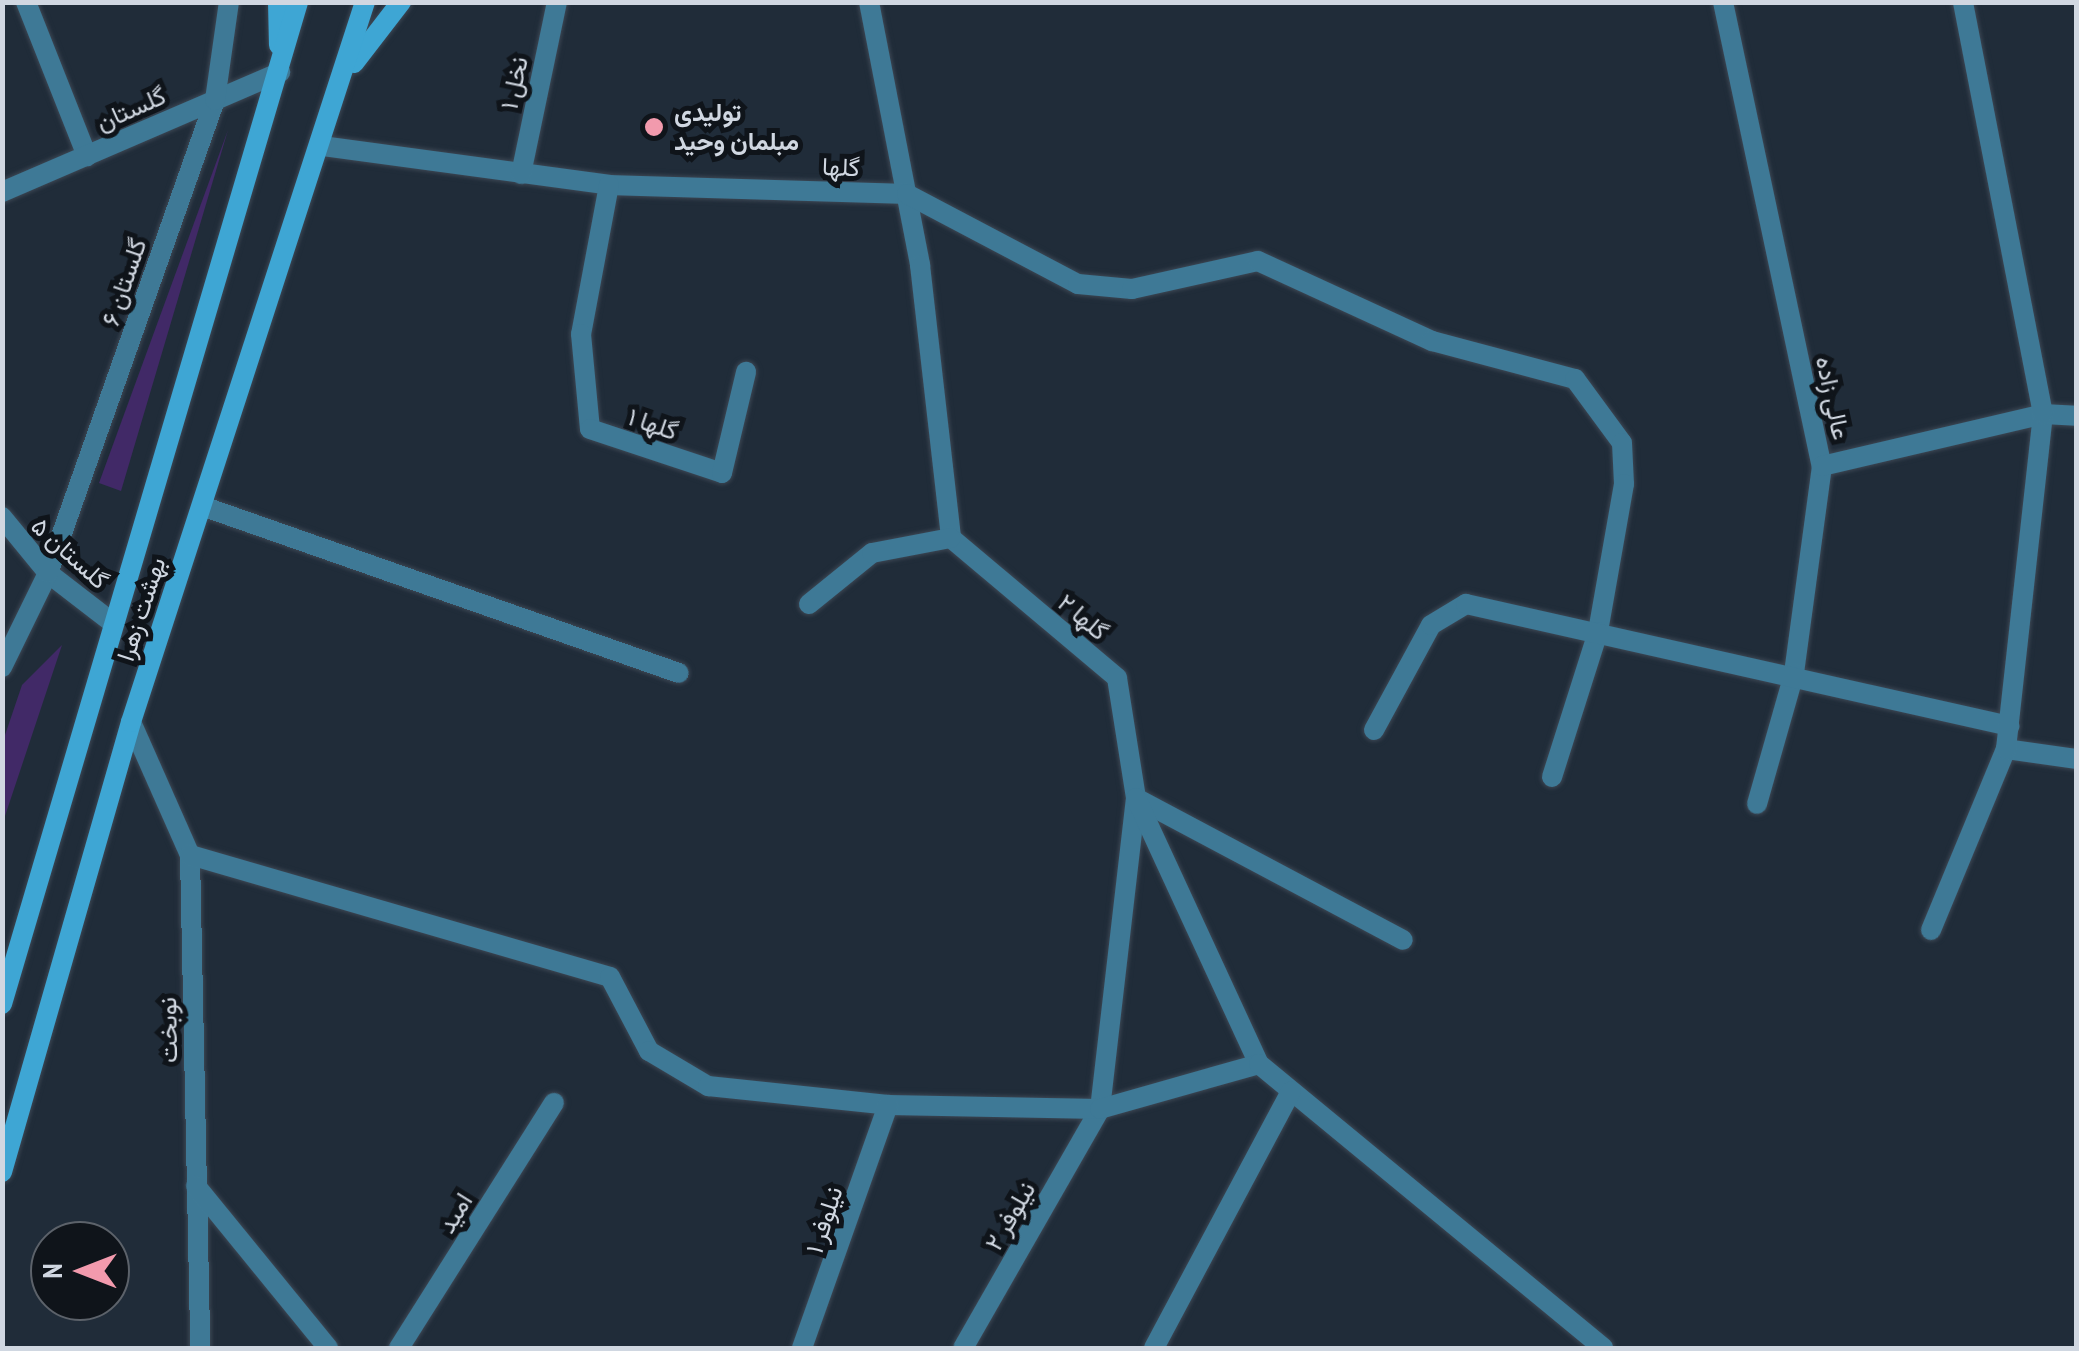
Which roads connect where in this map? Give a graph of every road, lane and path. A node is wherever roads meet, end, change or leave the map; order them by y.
1 (26, 2) edge
2 (229, 2) edge
3 (278, 2) edge
4 (298, 2) edge
5 (365, 2) edge
6 (402, 2) edge
7 (557, 2) edge
8 (870, 2) edge
9 (1723, 2) edge
10 (1963, 2) edge
11 (350, 68) junction
12 (280, 72) junction
13 (215, 100) junction
14 (322, 146) junction
15 (87, 156) junction
16 (520, 174) junction
17 (609, 186) junction
18 (2, 192) edge
19 (907, 194) junction
20 (746, 372) dead end
21 (2043, 414) junction
22 (2076, 416) edge
23 (1822, 466) junction
24 (202, 506) junction
25 (2, 517) edge
26 (951, 538) junction
27 (48, 574) junction
28 (809, 604) dead end
29 (110, 620) junction
30 (1598, 632) junction
31 (2, 667) edge
32 (679, 673) dead end
33 (1794, 674) junction
34 (131, 722) junction
35 (2009, 726) junction
36 (1374, 730) dead end
37 (2006, 749) junction
38 (2076, 759) edge
39 (1552, 777) dead end
40 (1136, 798) junction
41 (1757, 804) dead end
42 (190, 855) junction
43 (1932, 930) dead end
44 (1404, 940) dead end
45 (2, 1004) edge
46 (1258, 1064) junction
47 (1290, 1091) junction
48 (554, 1103) dead end
49 (888, 1105) junction
50 (1100, 1108) junction
51 (4, 1163) edge
52 (196, 1186) junction
53 (200, 1348) edge
54 (328, 1348) edge
55 (399, 1348) edge
56 (802, 1348) edge
57 (963, 1348) edge
58 (1154, 1348) edge
59 (1604, 1348) edge

1 - 15 street
2 - 13 street, گلستان ۶
3 - 12 main road
4 - 12 main road, بهشت زهرا
5 - 11 main road
6 - 11 main road
7 - 16 street, نخل ۱
8 - 19 street
9 - 23 street, عالی زاده
10 - 21 street
11 - 14 main road, بهشت زهرا
12 - 13 street, گلستان
12 - 29 main road, بهشت زهرا
13 - 15 street, گلستان
13 - 27 street, گلستان ۶
14 - 16 street, گلها
14 - 24 main road, بهشت زهرا
15 - 18 street, گلستان
16 - 17 street, گلها
17 - 19 street, گلها
17 - 20 street, گلها ۱
19 - 26 street
19 - 30 street, گلها
21 - 22 street
21 - 23 street
21 - 35 street
23 - 33 street, عالی زاده
24 - 32 street
24 - 34 main road, بهشت زهرا
25 - 27 street, گلستان ۵
26 - 28 street
26 - 40 street, گلها ۲
27 - 29 street, گلستان ۵
27 - 31 street, گلستان ۶
29 - 45 main road, بهشت زهرا
30 - 33 street
30 - 36 street
30 - 39 street, گلها
33 - 35 street
33 - 41 street, عالی زاده
34 - 42 street, نوبخت
34 - 51 main road, بهشت زهرا
35 - 37 street
37 - 38 street
37 - 43 street
40 - 44 street
40 - 46 street
40 - 50 street, گلها ۲
42 - 49 street
42 - 52 street, نوبخت
46 - 47 street
46 - 50 street
47 - 58 street
47 - 59 street
48 - 55 street, امید
49 - 50 street
49 - 56 street, نیلوفر ۱
50 - 57 street, نیلوفر ۲
52 - 53 street, نوبخت
52 - 54 street

